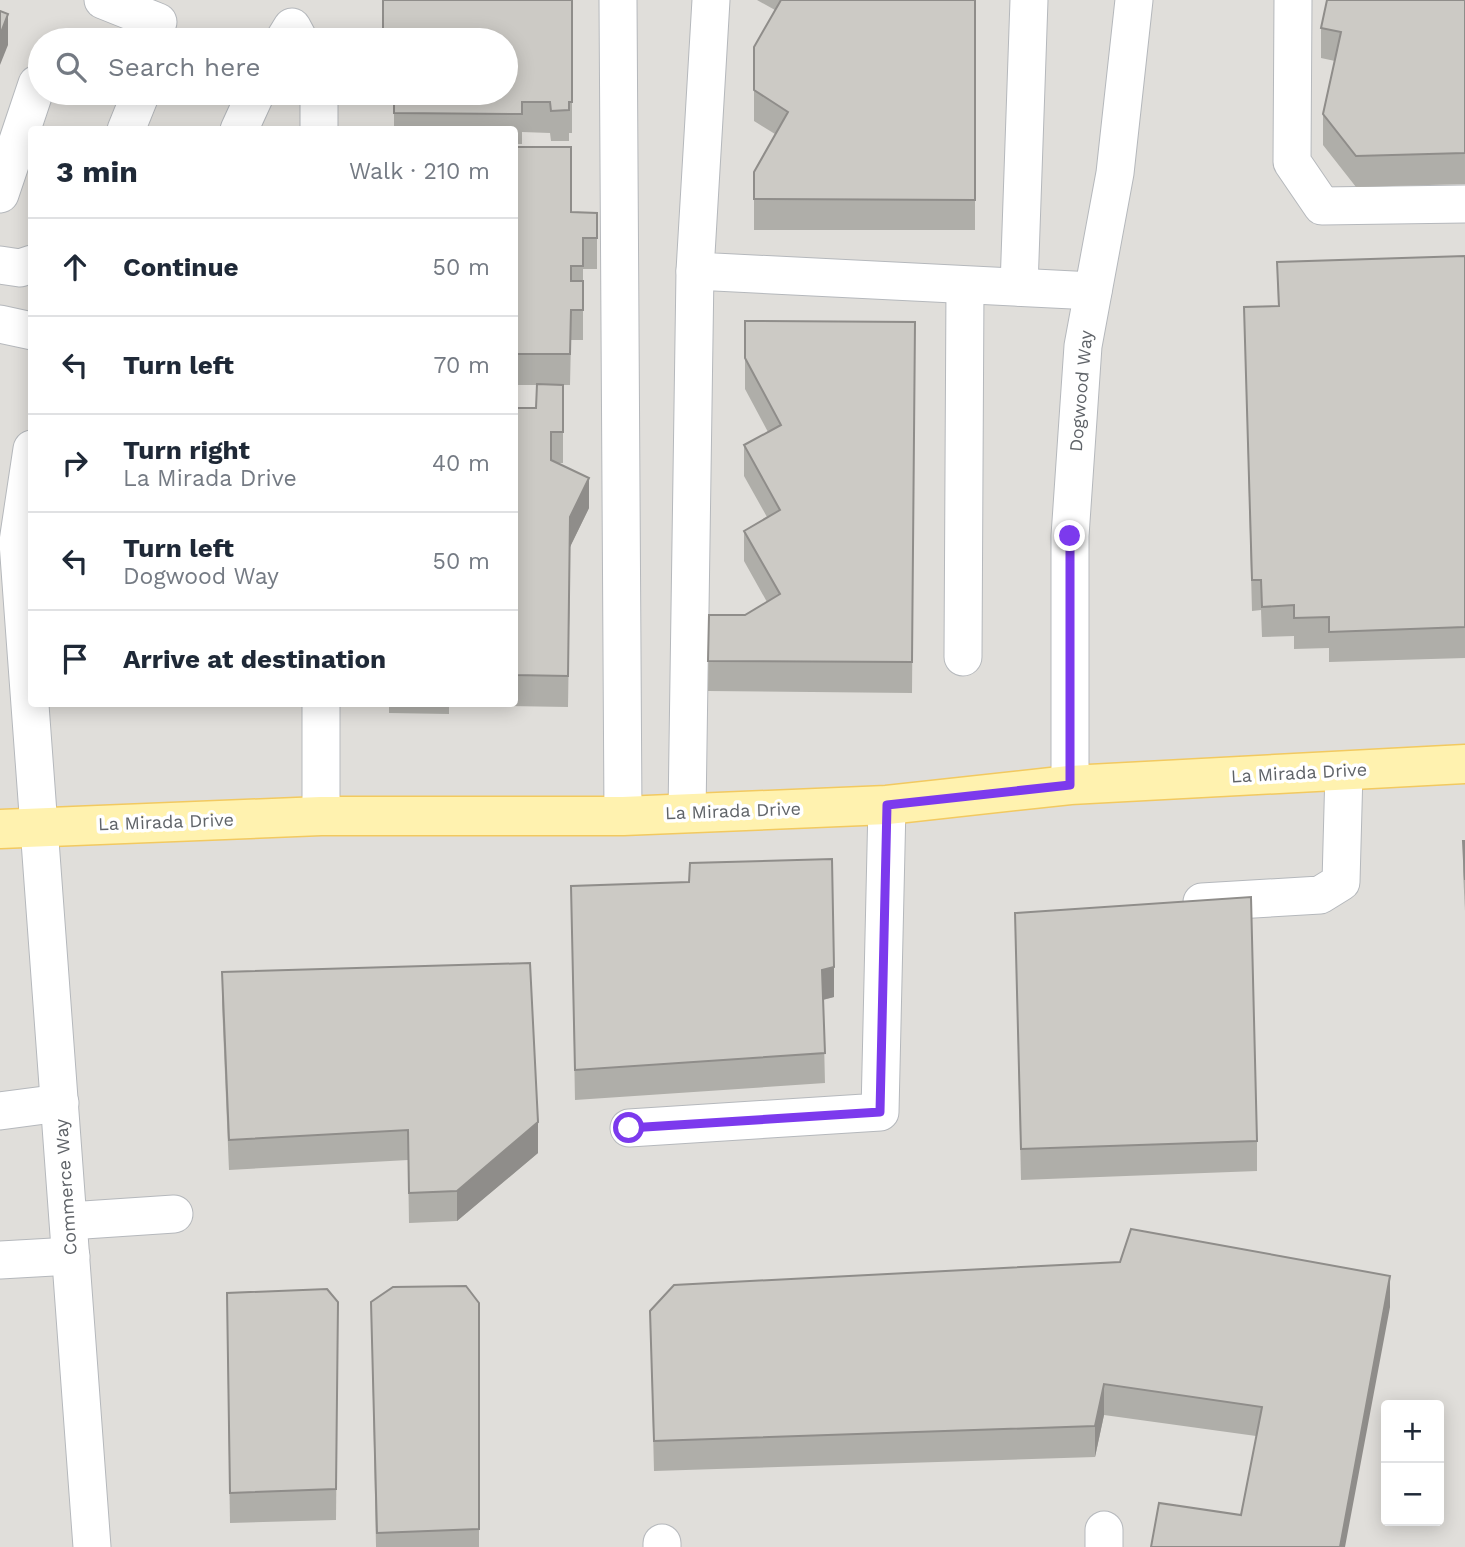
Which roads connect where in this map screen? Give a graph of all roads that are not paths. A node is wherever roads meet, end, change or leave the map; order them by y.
1 (103, 0) edge
2 (618, 0) edge
3 (711, 0) edge
4 (1029, 0) edge
5 (1134, 0) edge
6 (1293, 0) edge
7 (159, 21) edge
8 (30, 105) edge
9 (136, 105) edge
10 (250, 105) edge
11 (319, 105) edge
12 (128, 126) edge
13 (241, 126) edge
14 (319, 126) edge
15 (0, 194) edge
16 (1465, 204) edge
17 (0, 265) edge
18 (28, 265) edge
19 (695, 271) junction
20 (965, 285) junction
21 (1019, 287) junction
22 (1093, 291) junction
23 (0, 324) edge
24 (28, 330) edge
25 (0, 456) edge
26 (28, 456) edge
27 (28, 468) edge
28 (9, 543) edge
29 (963, 657) dead end
30 (321, 707) edge
31 (1465, 764) edge
32 (1345, 771) junction
33 (1070, 785) junction
34 (887, 805) junction
35 (687, 813) junction
36 (321, 816) junction
37 (623, 816) junction
38 (40, 827) junction
39 (0, 829) edge
40 (1173, 904) edge
41 (60, 1103) junction
42 (0, 1111) edge
43 (629, 1128) dead end
44 (174, 1214) dead end
45 (69, 1221) junction
46 (71, 1256) junction
47 (0, 1260) edge
48 (92, 1547) edge

1 - 7 street
2 - 37 street
3 - 19 street
4 - 21 street
5 - 22 street, Dogwood Way
6 - 16 street
8 - 15 street
9 - 12 street
10 - 13 street
11 - 14 street
17 - 18 street
19 - 20 street
19 - 35 street
20 - 21 street
20 - 29 street
21 - 22 street
22 - 33 street, Dogwood Way
23 - 24 street
25 - 26 street
27 - 28 street, Commerce Way
28 - 38 street, Commerce Way
30 - 36 street
31 - 32 main road, La Mirada Drive
32 - 33 main road, La Mirada Drive
32 - 40 street
33 - 34 main road, La Mirada Drive
34 - 35 main road, La Mirada Drive
34 - 43 street
35 - 37 main road, La Mirada Drive
36 - 37 main road, La Mirada Drive
36 - 38 main road, La Mirada Drive
38 - 39 main road, La Mirada Drive
38 - 41 street, Commerce Way
41 - 42 street
41 - 45 street, Commerce Way
44 - 45 street
45 - 46 street, Commerce Way
46 - 47 street
46 - 48 street, Commerce Way

